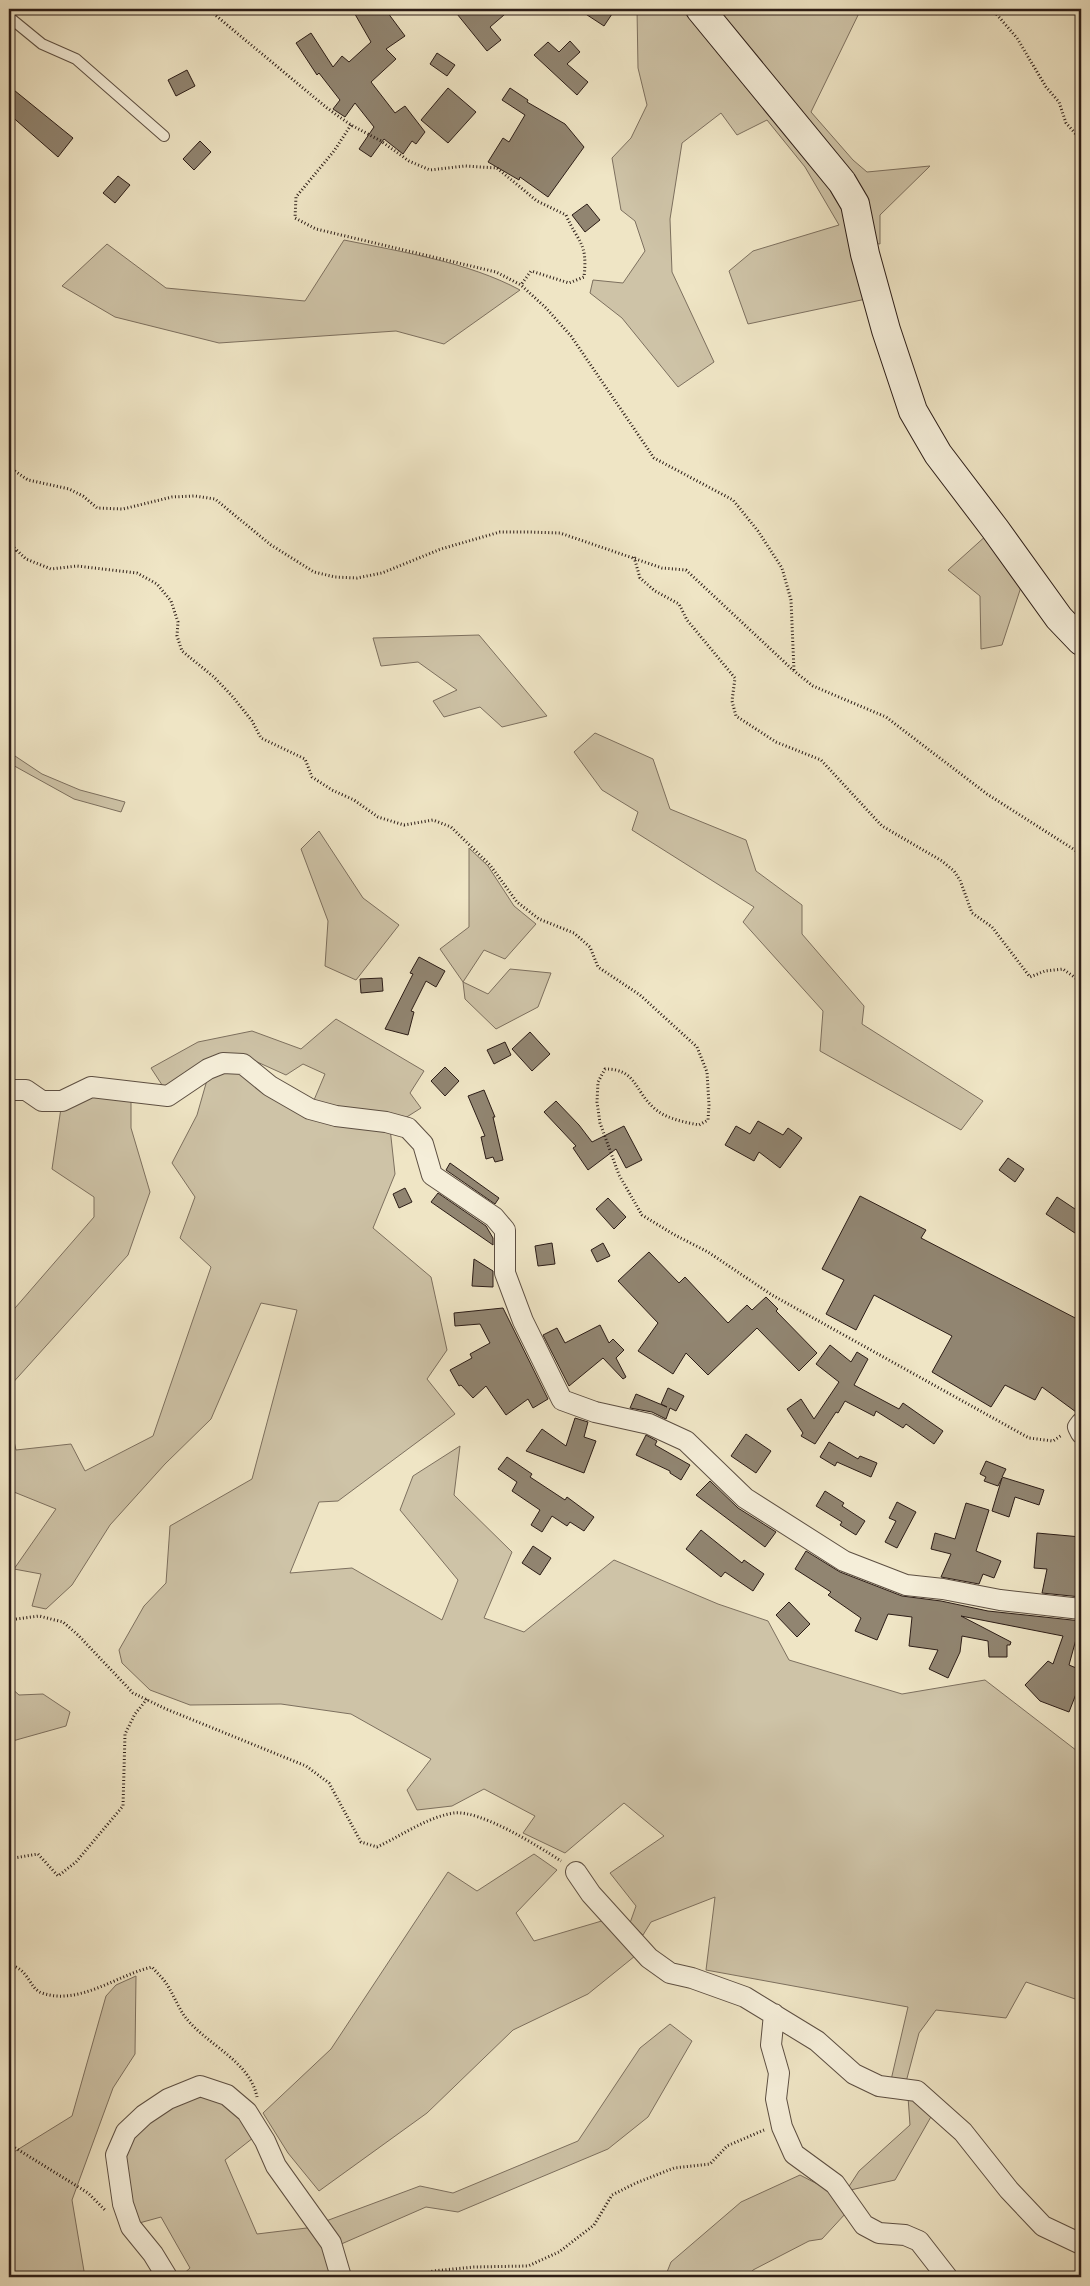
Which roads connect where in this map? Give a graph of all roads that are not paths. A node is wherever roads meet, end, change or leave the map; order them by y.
1 (700, 9) edge
2 (9, 17) edge
3 (164, 136) dead end
4 (1081, 640) edge
5 (9, 1090) edge
6 (1081, 1609) edge
7 (576, 1872) road end
8 (774, 2014) junction
9 (1081, 2244) edge
10 (167, 2277) edge
11 (341, 2277) edge
12 (947, 2277) edge

1 - 4 main road
2 - 3 lane
5 - 6 street
7 - 8 street
8 - 9 street
8 - 12 street
10 - 11 street

